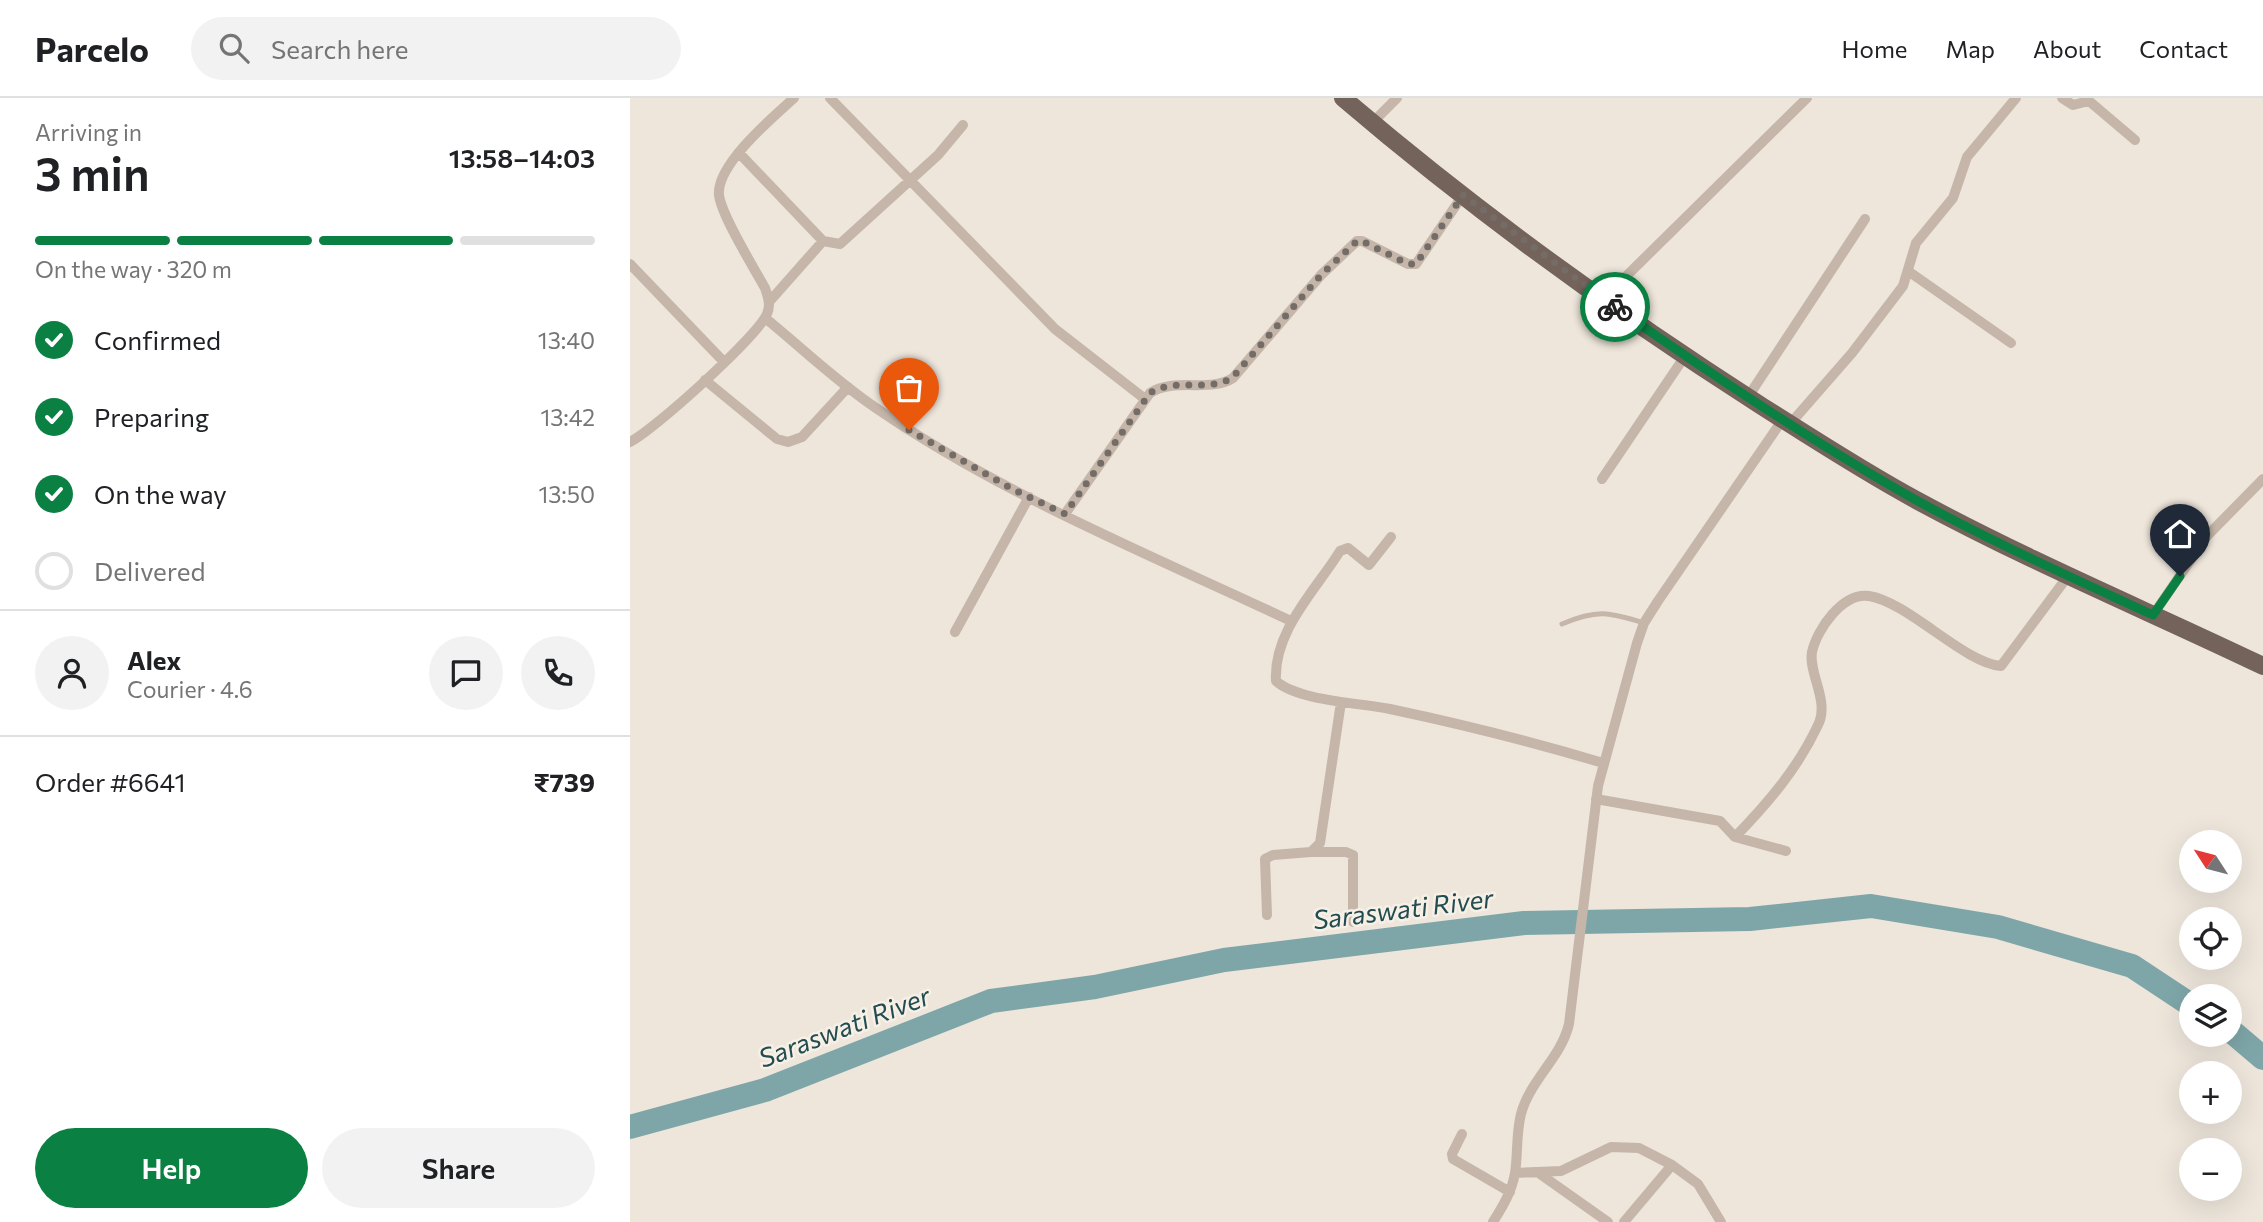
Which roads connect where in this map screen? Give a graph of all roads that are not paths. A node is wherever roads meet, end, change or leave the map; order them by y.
1 (794, 98) edge
2 (830, 98) edge
3 (1343, 98) edge
4 (1397, 98) edge
5 (1807, 98) edge
6 (2016, 98) edge
7 (2062, 98) edge
8 (1372, 123) junction
9 (963, 125) dead end
10 (2134, 140) dead end
11 (740, 154) junction
12 (910, 182) junction
13 (1463, 195) junction
14 (1866, 219) dead end
15 (823, 241) junction
16 (630, 264) edge
17 (1908, 271) junction
18 (1603, 299) junction
19 (769, 302) junction
20 (765, 318) junction
21 (2011, 343) dead end
22 (1685, 356) junction
23 (724, 362) junction
24 (705, 380) junction
25 (848, 387) junction
26 (1748, 397) junction
27 (1145, 399) junction
28 (1786, 421) junction
29 (630, 442) edge
30 (2263, 479) edge
31 (1602, 480) dead end
32 (1029, 497) junction
33 (1065, 514) junction
34 (1391, 537) dead end
35 (2068, 576) junction
36 (2153, 615) junction
37 (1291, 621) junction
38 (1644, 623) junction
39 (1562, 624) dead end
40 (955, 632) dead end
41 (2263, 666) edge
42 (1341, 702) junction
43 (1603, 762) junction
44 (1596, 799) junction
45 (1735, 836) junction
46 (1786, 851) dead end
47 (1311, 852) junction
48 (1266, 915) dead end
49 (1353, 922) dead end
50 (1462, 1134) dead end
51 (1672, 1165) junction
52 (1515, 1173) junction
53 (1540, 1174) junction
54 (1510, 1192) junction
55 (1493, 1222) edge
56 (1608, 1222) edge
57 (1624, 1222) edge
58 (1721, 1222) edge

1 - 11 street
2 - 12 street
3 - 8 main road
4 - 8 street
5 - 18 street
6 - 17 street
7 - 10 street
8 - 13 main road
9 - 12 street
11 - 15 street
11 - 19 street
12 - 15 street
12 - 27 street
13 - 18 main road
13 - 27 street
14 - 26 street
15 - 19 street
16 - 23 street
17 - 21 street
17 - 28 street
18 - 22 main road
19 - 20 street
20 - 23 street
20 - 25 street
22 - 26 main road
22 - 31 street
23 - 24 street
24 - 25 street
24 - 29 street
25 - 32 street
26 - 28 main road
27 - 33 street
28 - 35 main road
28 - 38 street
30 - 36 street
32 - 33 street
32 - 40 street
33 - 37 street
34 - 37 street
35 - 36 main road
35 - 45 street
36 - 41 main road
37 - 42 street
38 - 39 lane
38 - 43 street
42 - 43 street
42 - 47 street
43 - 44 street
44 - 45 street
44 - 52 street
45 - 46 street
47 - 48 street
47 - 49 street
50 - 54 street
51 - 53 street
51 - 57 street
51 - 58 street
52 - 53 street
52 - 54 street
53 - 56 street
54 - 55 street

